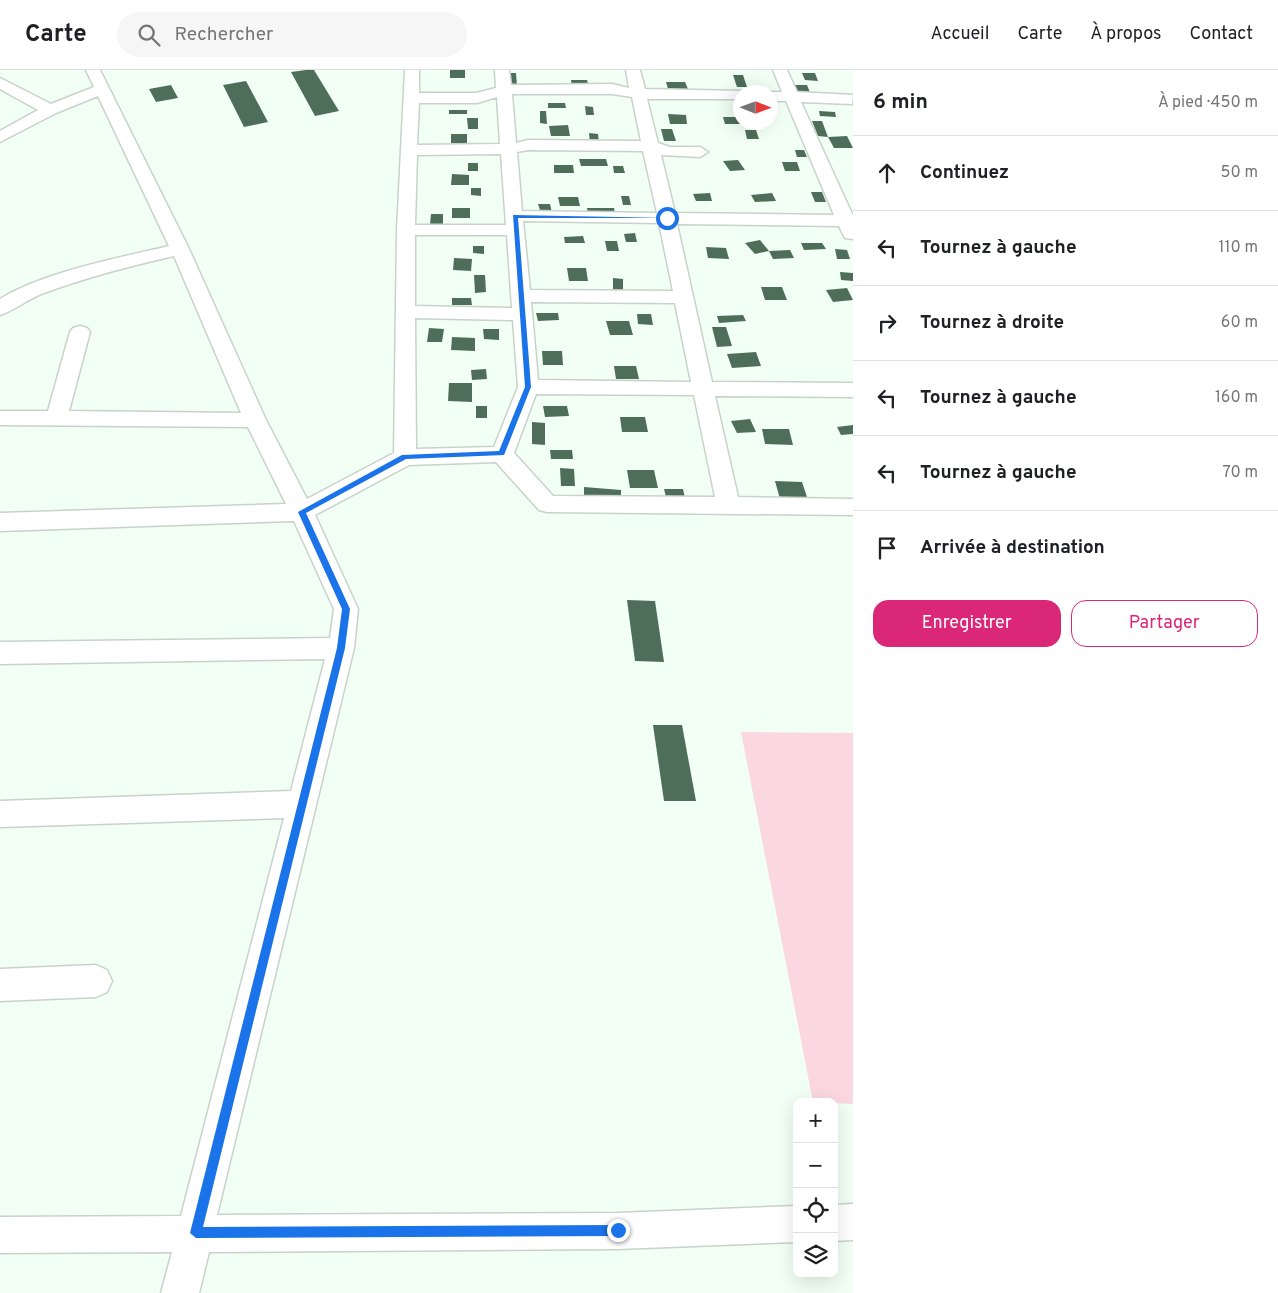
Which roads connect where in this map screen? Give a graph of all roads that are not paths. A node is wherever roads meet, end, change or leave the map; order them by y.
1 (412, 70) edge
2 (502, 70) edge
3 (633, 70) edge
4 (780, 70) edge
5 (97, 80) edge
6 (0, 83) edge
7 (504, 90) junction
8 (638, 94) junction
9 (733, 94) edge
10 (778, 97) edge
11 (411, 98) junction
12 (791, 99) junction
13 (852, 99) edge
14 (50, 110) junction
15 (0, 137) edge
16 (650, 146) junction
17 (509, 149) junction
18 (409, 150) junction
19 (700, 152) dead end
20 (667, 218) junction
21 (849, 221) edge
22 (516, 223) junction
23 (406, 230) junction
24 (853, 239) edge
25 (180, 249) junction
26 (683, 297) junction
27 (522, 305) junction
28 (0, 309) edge
29 (406, 312) junction
30 (80, 332) dead end
31 (528, 387) junction
32 (702, 387) junction
33 (853, 390) edge
34 (0, 418) edge
35 (57, 418) junction
36 (254, 420) junction
37 (502, 454) junction
38 (405, 457) junction
39 (728, 505) junction
40 (853, 507) edge
41 (302, 512) junction
42 (0, 522) edge
43 (341, 648) junction
44 (0, 653) edge
45 (303, 804) junction
46 (0, 814) edge
47 (96, 981) dead end
48 (0, 985) edge
49 (853, 1222) edge
50 (838, 1223) edge
51 (793, 1224) edge
52 (196, 1233) junction
53 (0, 1235) edge
54 (180, 1293) edge

1 - 11 street
2 - 7 street
3 - 8 street
4 - 12 street
5 - 14 street
5 - 25 street
6 - 14 street
7 - 8 street
7 - 11 street
7 - 17 street
8 - 9 street
8 - 16 street
10 - 12 street
11 - 18 street
12 - 13 street
12 - 21 street
14 - 15 street
16 - 17 street
16 - 19 street
16 - 20 street
17 - 18 street
17 - 22 street
18 - 23 street
20 - 21 street
20 - 22 street
20 - 26 street
21 - 24 street
22 - 23 street
22 - 27 street
23 - 29 street
25 - 28 street
25 - 36 street
26 - 27 street
26 - 32 street
27 - 29 street
27 - 31 street
29 - 38 street
30 - 35 street
31 - 32 street
31 - 37 street
32 - 33 street
32 - 39 street
34 - 35 street
35 - 36 street
36 - 41 street
37 - 38 street
37 - 39 street
38 - 41 street
39 - 40 street
41 - 42 street
41 - 43 street
43 - 44 street
43 - 45 street
45 - 46 street
45 - 52 street
47 - 48 street
49 - 50 street
51 - 52 street
52 - 53 street
52 - 54 street

